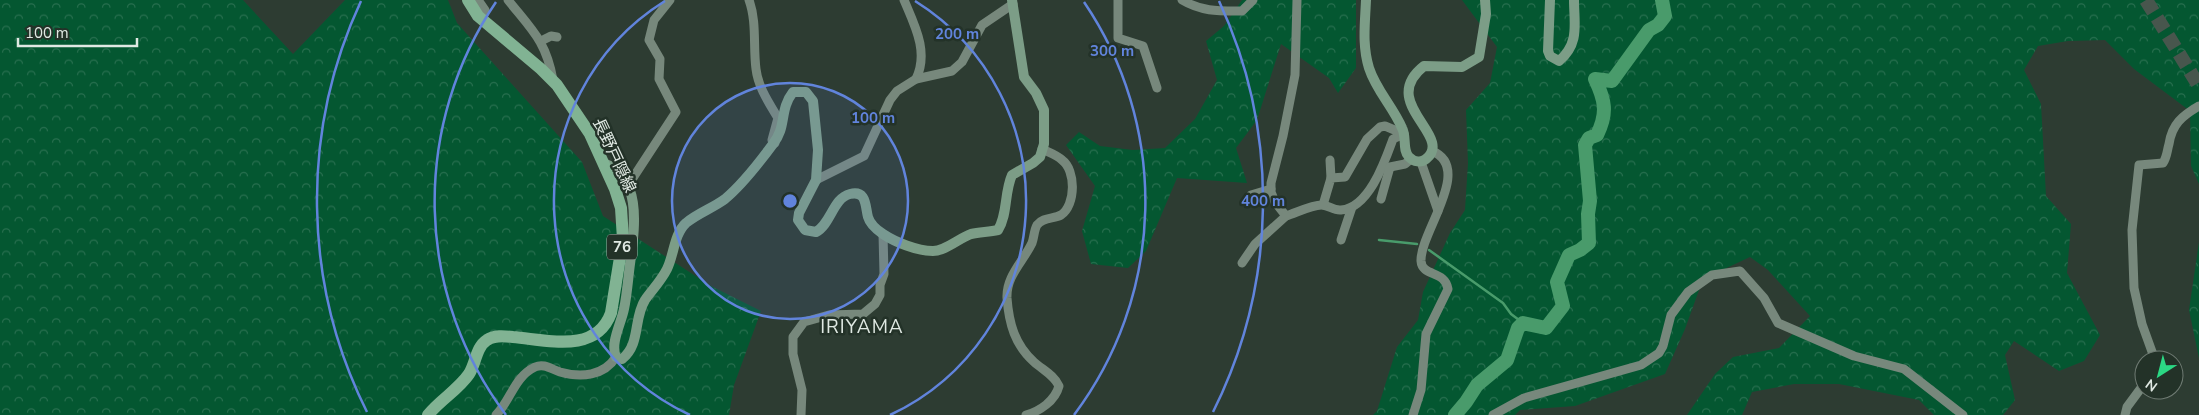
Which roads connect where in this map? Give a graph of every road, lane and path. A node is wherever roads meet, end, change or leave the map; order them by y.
1 (468, 0) edge
2 (478, 0) edge
3 (508, 0) edge
4 (670, 0) edge
5 (749, 0) edge
6 (904, 0) edge
7 (1118, 0) edge
8 (1182, 0) edge
9 (1253, 0) edge
10 (1297, 0) edge
11 (1366, 0) edge
12 (1485, 0) edge
13 (1550, 0) edge
14 (1574, 0) edge
15 (1013, 2) edge
16 (481, 19) junction
17 (557, 37) dead end
18 (541, 41) junction
19 (916, 79) junction
20 (553, 80) junction
21 (1157, 88) dead end
22 (2199, 106) edge
23 (1404, 134) junction
24 (775, 143) junction
25 (1042, 149) junction
26 (1432, 150) junction
27 (1330, 160) dead end
28 (1416, 160) junction
29 (603, 163) junction
30 (1331, 178) junction
31 (816, 180) junction
32 (627, 187) junction
33 (1271, 189) junction
34 (1251, 195) dead end
35 (1381, 200) dead end
36 (1322, 205) junction
37 (1352, 208) junction
38 (1438, 212) junction
39 (1286, 216) junction
40 (883, 234) junction
41 (1341, 240) dead end
42 (1242, 263) dead end
43 (2152, 350) edge
44 (616, 357) junction
45 (2134, 398) edge
46 (428, 415) edge
47 (496, 415) edge
48 (801, 415) edge
49 (1026, 415) edge
50 (1413, 415) edge
51 (1493, 415) edge
52 (1963, 415) edge
53 (2124, 415) edge

1 - 16 main road, 長野戸隠線 / 76
2 - 16 street
3 - 18 street
4 - 32 street
5 - 24 street
6 - 19 street
7 - 21 street
8 - 9 street
10 - 33 street
11 - 23 main road
12 - 26 main road
13 - 14 main road
15 - 19 street
15 - 25 main road
16 - 20 main road, 長野戸隠線 / 76
17 - 18 street
18 - 20 street
19 - 31 street
20 - 29 main road, 長野戸隠線 / 76
22 - 43 street
23 - 28 main road
23 - 30 street
23 - 37 street
24 - 31 main road
24 - 44 main road
25 - 40 main road
25 - 49 street
26 - 28 main road
26 - 38 street
27 - 30 street
28 - 35 street
28 - 38 street
29 - 32 main road
29 - 46 main road, 長野戸隠線 / 76
30 - 36 street
31 - 40 main road
32 - 44 main road
33 - 34 street
33 - 39 street
36 - 37 street
36 - 39 street
37 - 41 street
38 - 50 street
39 - 42 street
40 - 48 street
44 - 47 street
45 - 53 street
51 - 52 street

